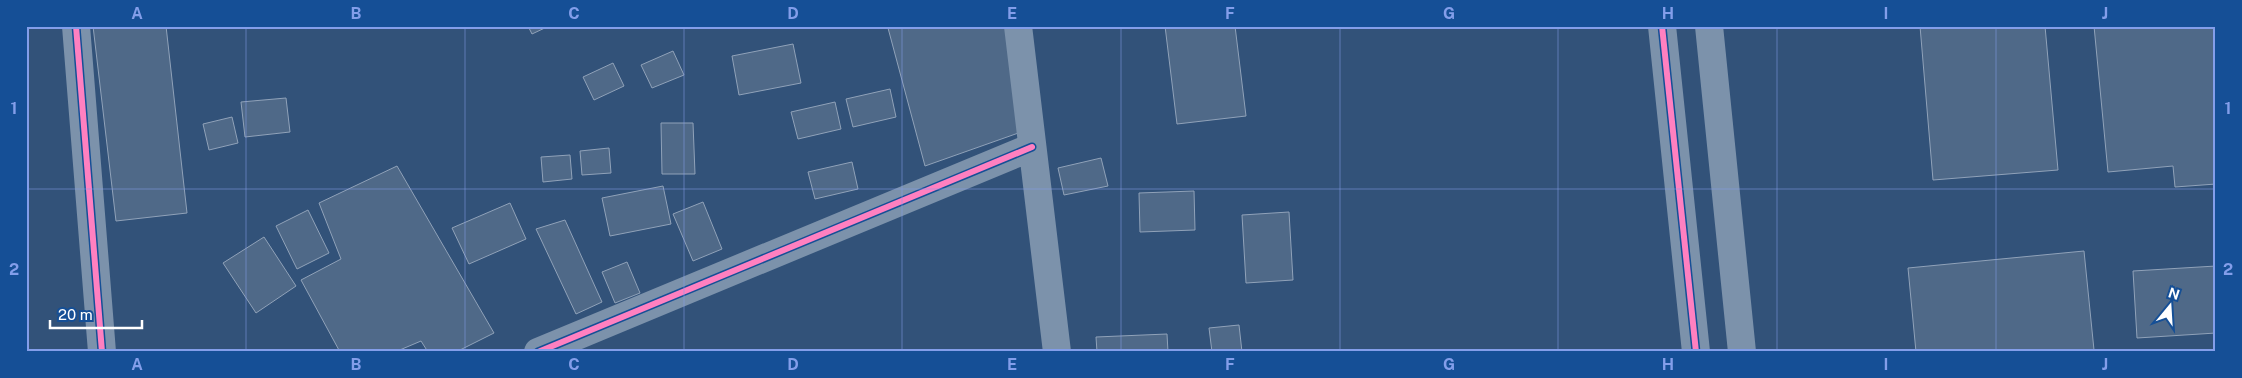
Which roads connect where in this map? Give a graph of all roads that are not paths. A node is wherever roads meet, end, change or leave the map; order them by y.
1 (76, 26) edge
2 (1018, 26) edge
3 (1662, 26) edge
4 (1709, 26) edge
5 (1032, 147) junction
6 (571, 346) edge
7 (102, 352) edge
8 (538, 352) edge
9 (1057, 352) edge
10 (1696, 352) edge
11 (1742, 352) edge

1 - 7 street
2 - 5 street
3 - 10 street
4 - 11 street
5 - 6 street
5 - 9 street
6 - 8 street

